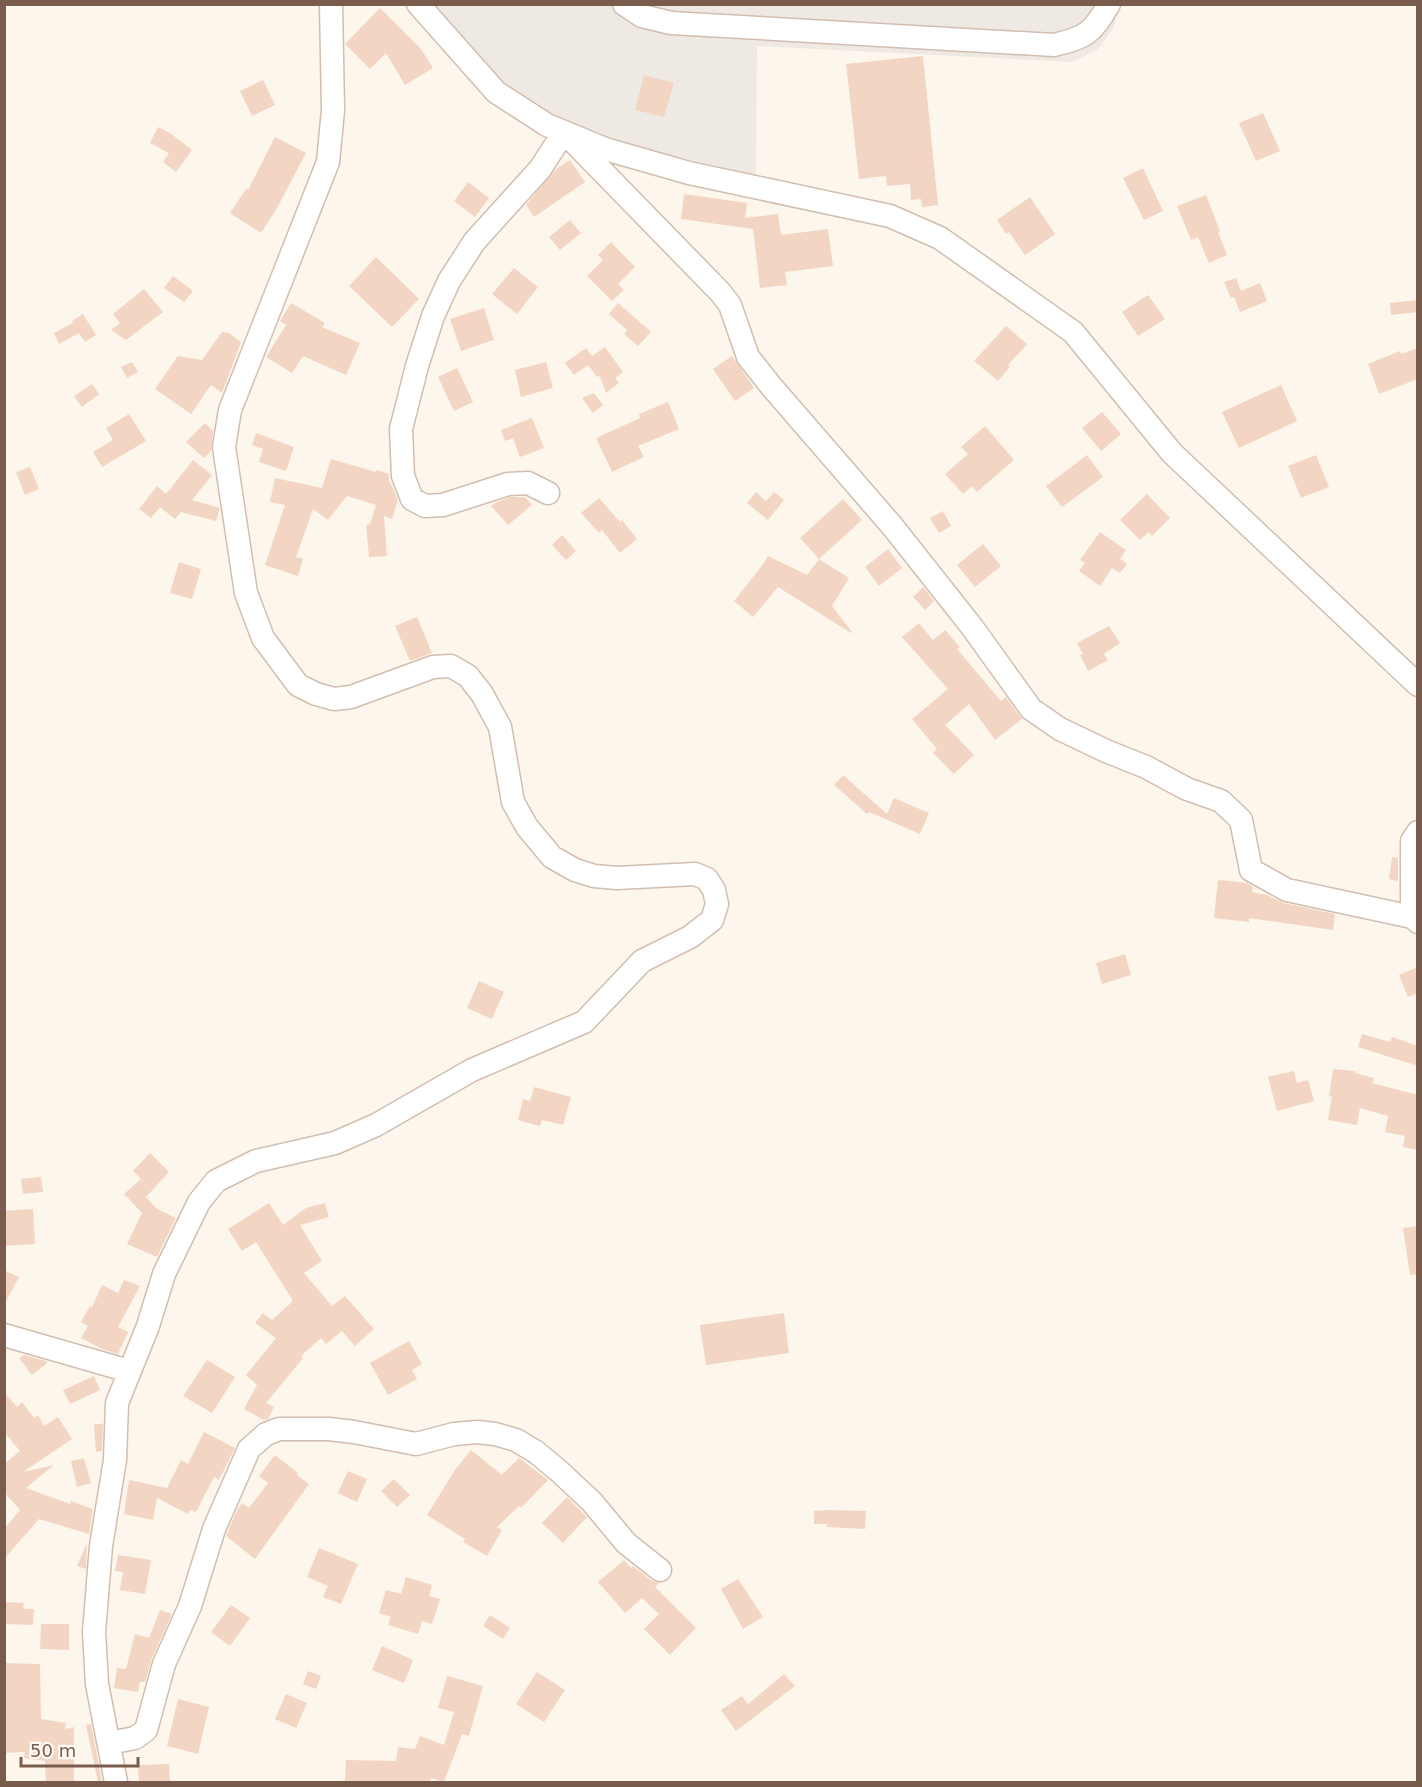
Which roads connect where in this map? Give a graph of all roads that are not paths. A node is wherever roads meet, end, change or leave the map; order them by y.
1 (331, 4) edge
2 (418, 4) edge
3 (624, 4) edge
4 (1109, 4) edge
5 (564, 132) junction
6 (548, 493) dead end
7 (1418, 685) edge
8 (1418, 831) edge
9 (1415, 920) edge
10 (4, 1335) edge
11 (129, 1371) junction
12 (660, 1570) dead end
13 (109, 1743) junction
14 (116, 1782) edge

1 - 11 street
2 - 5 street
3 - 4 street
5 - 6 street
5 - 7 street
5 - 9 street
8 - 9 street
10 - 11 street
11 - 13 street
12 - 13 street
13 - 14 street

